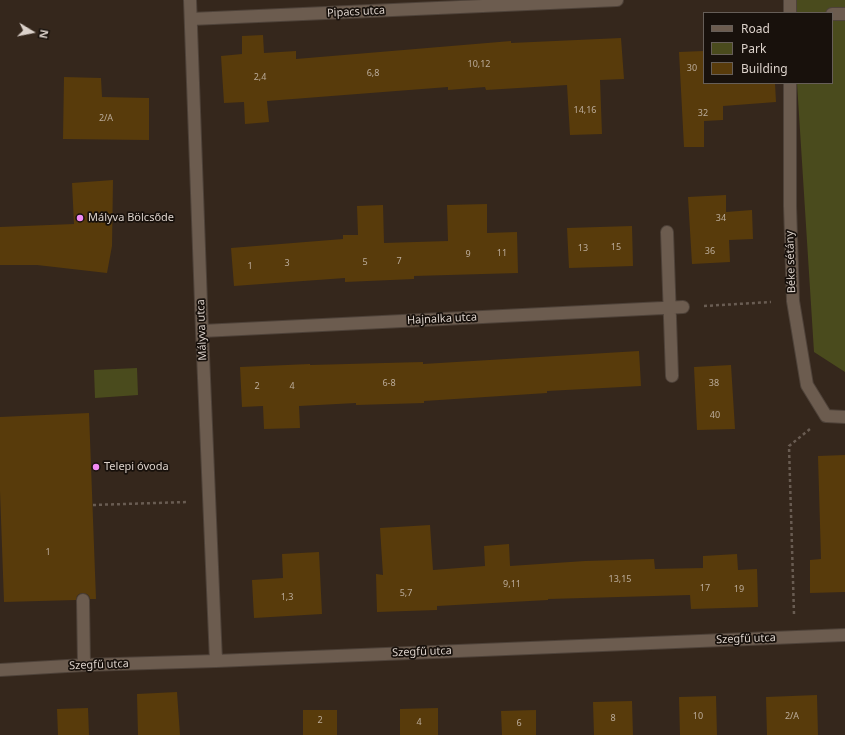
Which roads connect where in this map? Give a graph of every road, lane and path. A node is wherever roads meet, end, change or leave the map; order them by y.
1 (190, 0) edge
2 (617, 0) edge
3 (790, 0) edge
4 (790, 12) edge
5 (833, 14) edge
6 (845, 14) edge
7 (192, 19) junction
8 (790, 84) edge
9 (667, 232) dead end
10 (792, 301) junction
11 (683, 307) joint
12 (670, 308) junction
13 (202, 331) junction
14 (672, 376) dead end
15 (826, 416) junction
16 (845, 417) edge
17 (194, 502) dead end
18 (93, 505) dead end
19 (83, 600) dead end
20 (845, 635) edge
21 (795, 637) junction
22 (216, 661) junction
23 (84, 665) junction
24 (0, 670) edge

1 - 7 street, Mályva utca
2 - 7 street, Pipacs utca
3 - 4 street
5 - 6 street
7 - 13 street, Mályva utca
8 - 10 street, Béke sétány
9 - 12 street
10 - 11 path
10 - 15 street, Béke sétány
11 - 12 street, Hajnalka utca
12 - 13 street, Hajnalka utca
12 - 14 street
13 - 22 street, Mályva utca
15 - 16 street
15 - 21 path
17 - 18 path
19 - 23 street
20 - 21 street, Szegfű utca
21 - 22 street, Szegfű utca
22 - 23 street, Szegfű utca
23 - 24 street, Szegfű utca

